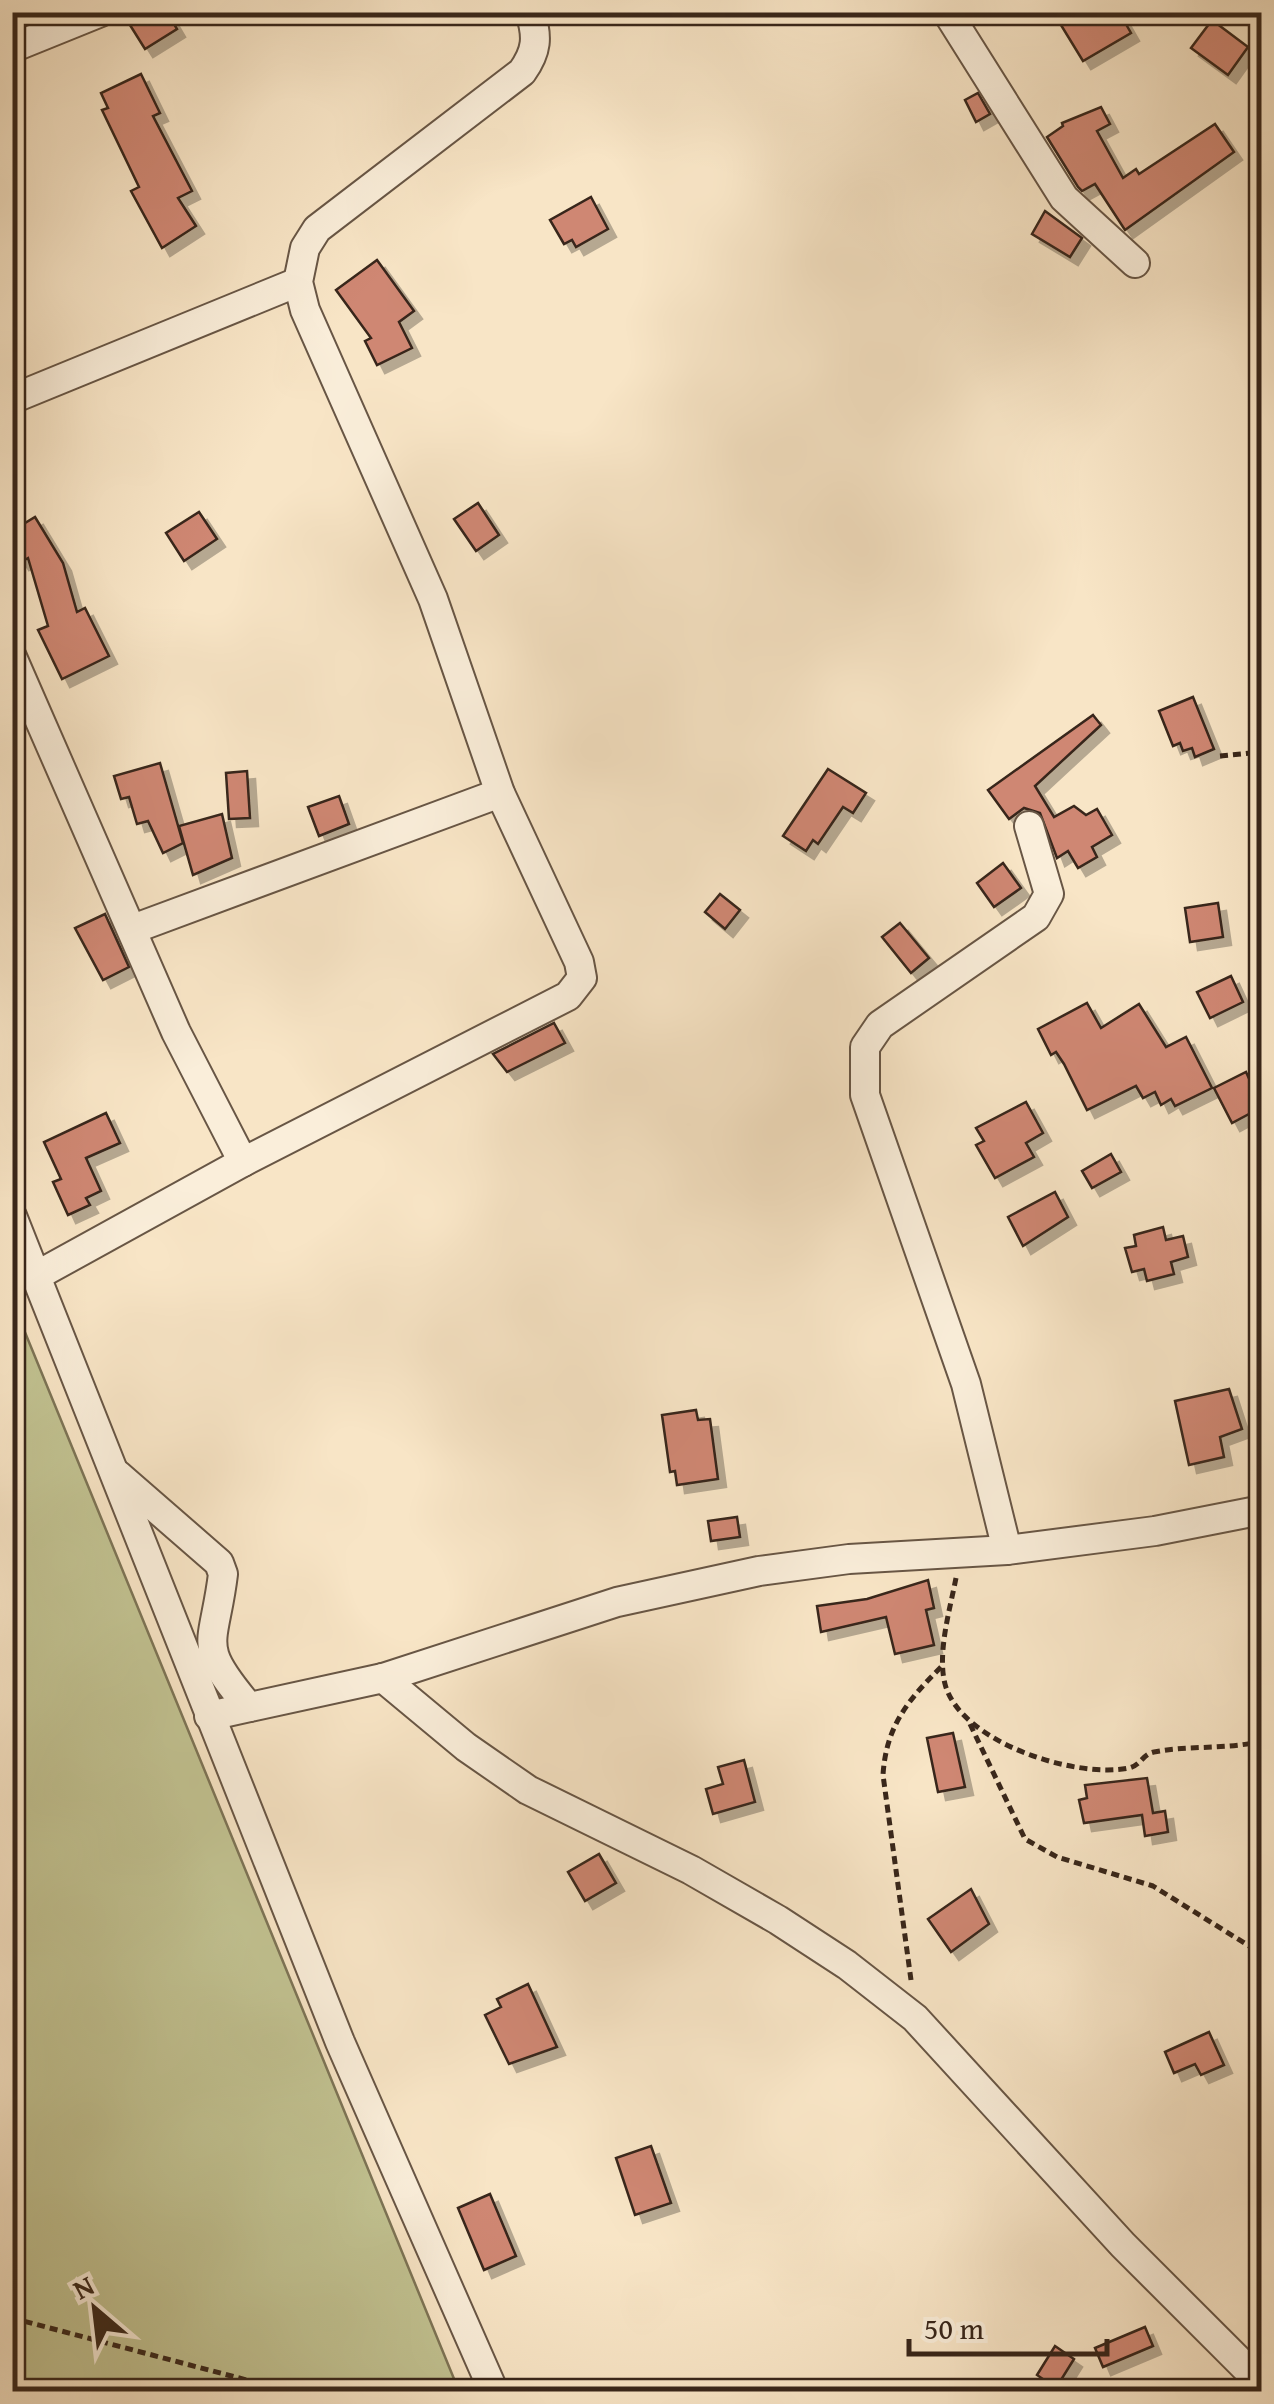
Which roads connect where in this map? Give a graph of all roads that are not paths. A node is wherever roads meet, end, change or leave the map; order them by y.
1 (102, 12) edge
2 (530, 12) edge
3 (946, 12) edge
4 (12, 48) edge
5 (1135, 263) dead end
6 (298, 282) junction
7 (12, 399) edge
8 (12, 657) edge
9 (500, 793) junction
10 (1029, 826) dead end
11 (132, 929) junction
12 (243, 1162) junction
13 (12, 1216) edge
14 (36, 1276) junction
15 (117, 1474) junction
16 (1262, 1510) edge
17 (1007, 1550) junction
18 (383, 1678) junction
19 (249, 1707) junction
20 (209, 1716) junction
21 (1262, 2384) edge
22 (494, 2392) edge

1 - 4 street
2 - 6 street
3 - 5 street
6 - 7 street
6 - 9 street
8 - 11 street
9 - 11 street
9 - 12 street
10 - 17 street
11 - 12 street
12 - 14 street
13 - 14 street
14 - 15 street
15 - 19 street
15 - 20 street
16 - 17 street
17 - 18 street
18 - 19 street
18 - 21 street
19 - 20 street
20 - 22 street

